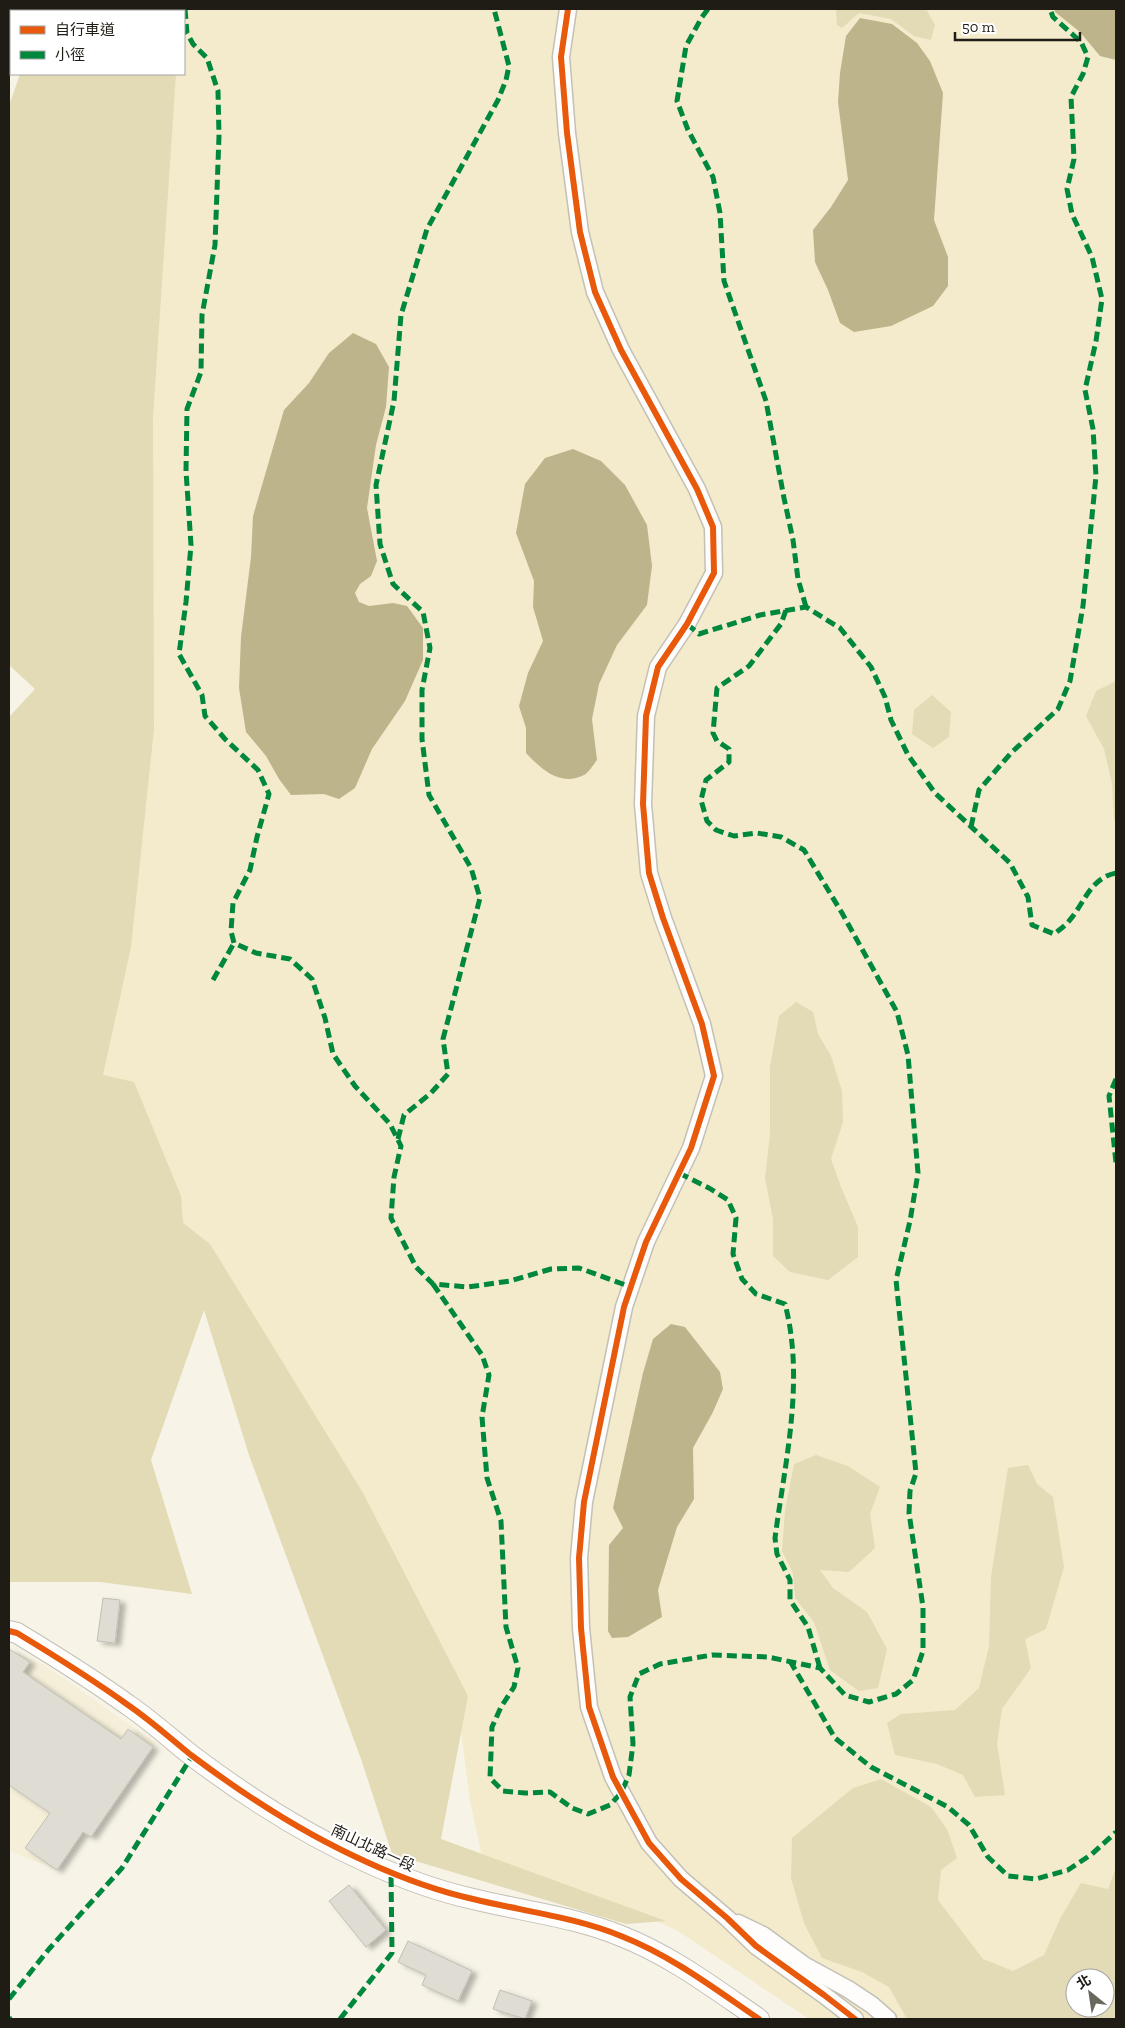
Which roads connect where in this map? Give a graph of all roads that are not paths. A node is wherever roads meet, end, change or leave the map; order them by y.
1 (568, 9) edge
2 (9, 1631) edge
3 (727, 1918) junction
4 (760, 2019) edge
5 (855, 2019) edge
6 (888, 2019) edge

1 - 3 street
2 - 4 street, 南山北路一段
3 - 5 street
3 - 6 street

